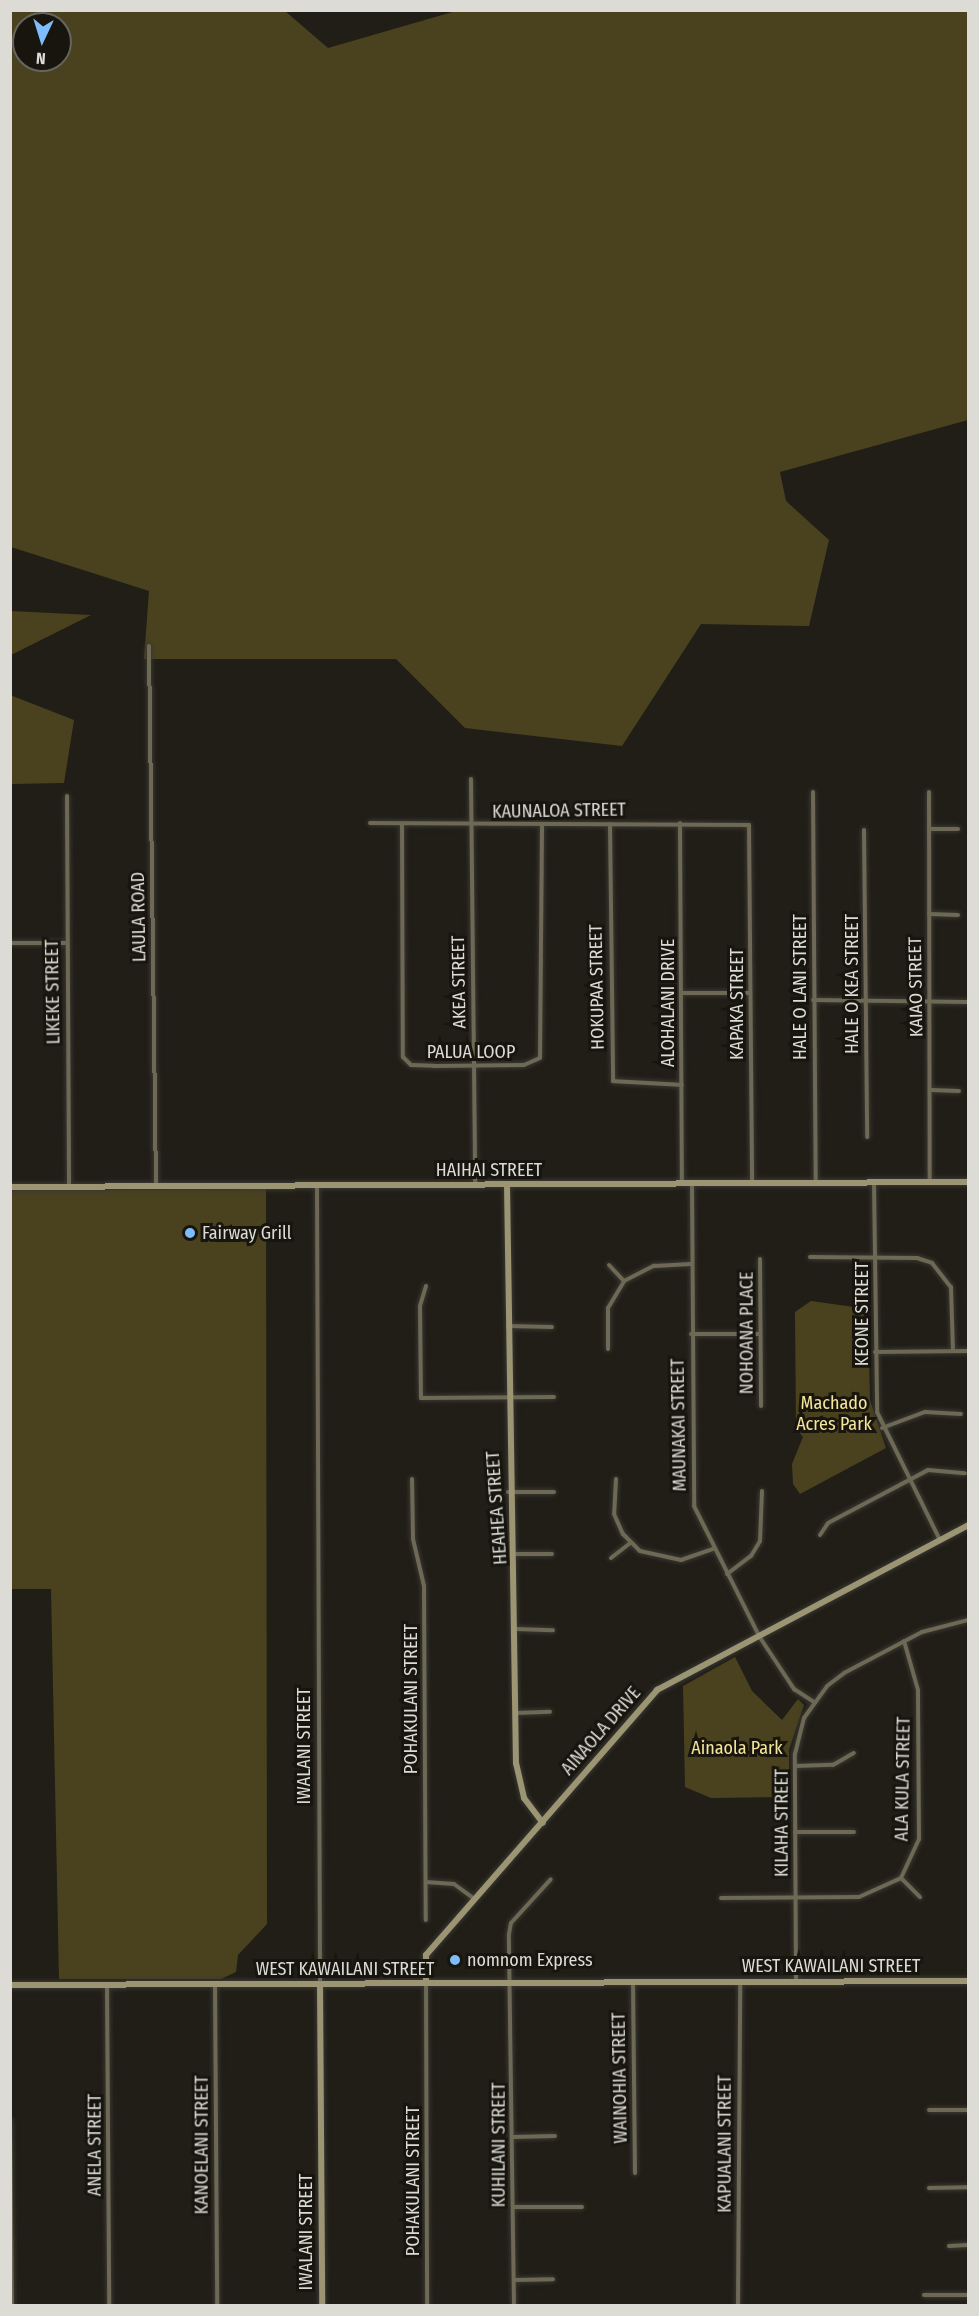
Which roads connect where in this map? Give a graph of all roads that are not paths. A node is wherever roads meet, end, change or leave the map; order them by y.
1 (149, 646) dead end
2 (471, 779) dead end
3 (813, 792) dead end
4 (929, 792) dead end
5 (67, 796) dead end
6 (370, 823) dead end
7 (680, 823) junction
8 (542, 824) junction
9 (610, 824) junction
10 (402, 825) junction
11 (471, 825) junction
12 (748, 825) joint
13 (929, 829) junction
14 (957, 829) dead end
15 (864, 830) dead end
16 (929, 914) junction
17 (958, 915) dead end
18 (10, 943) edge
19 (65, 943) junction
20 (682, 993) junction
21 (750, 993) junction
22 (813, 1000) junction
23 (865, 1002) junction
24 (930, 1002) junction
25 (969, 1002) edge
26 (473, 1066) junction
27 (682, 1085) junction
28 (931, 1090) junction
29 (959, 1091) dead end
30 (867, 1137) dead end
31 (930, 1182) junction
32 (969, 1182) edge
33 (752, 1183) junction
34 (816, 1183) junction
35 (874, 1183) junction
36 (682, 1184) junction
37 (692, 1184) junction
38 (475, 1185) junction
39 (507, 1185) junction
40 (156, 1186) junction
41 (317, 1186) junction
42 (10, 1187) edge
43 (69, 1187) junction
44 (810, 1257) dead end
45 (875, 1257) junction
46 (760, 1259) dead end
47 (690, 1264) junction
48 (609, 1265) dead end
49 (624, 1281) junction
50 (426, 1286) dead end
51 (507, 1326) junction
52 (552, 1327) dead end
53 (691, 1334) junction
54 (760, 1334) junction
55 (608, 1349) dead end
56 (953, 1351) junction
57 (969, 1351) edge
58 (875, 1352) junction
59 (508, 1397) junction
60 (554, 1397) dead end
61 (761, 1406) dead end
62 (962, 1414) dead end
63 (882, 1428) junction
64 (965, 1473) dead end
65 (911, 1478) junction
66 (412, 1479) dead end
67 (616, 1479) dead end
68 (762, 1491) dead end
69 (508, 1492) junction
70 (554, 1492) dead end
71 (969, 1525) edge
72 (820, 1535) dead end
73 (939, 1538) junction
74 (630, 1543) junction
75 (713, 1549) junction
76 (515, 1554) junction
77 (552, 1554) dead end
78 (611, 1558) dead end
79 (727, 1574) junction
80 (969, 1620) edge
81 (516, 1629) junction
82 (553, 1630) dead end
83 (759, 1635) junction
84 (904, 1641) junction
85 (813, 1702) junction
86 (550, 1712) dead end
87 (515, 1713) junction
88 (854, 1753) dead end
89 (795, 1766) junction
90 (543, 1823) junction
91 (795, 1832) junction
92 (854, 1832) dead end
93 (901, 1878) junction
94 (550, 1879) dead end
95 (426, 1882) junction
96 (795, 1897) junction
97 (920, 1897) dead end
98 (721, 1898) dead end
99 (476, 1899) junction
100 (426, 1920) dead end
101 (969, 1981) edge
102 (633, 1982) junction
103 (740, 1982) junction
104 (796, 1982) junction
105 (426, 1983) junction
106 (511, 1983) junction
107 (215, 1984) junction
108 (320, 1984) junction
109 (10, 1985) edge
110 (107, 1985) junction
111 (928, 2110) dead end
112 (969, 2110) edge
113 (10, 2120) edge
114 (555, 2136) dead end
115 (512, 2137) junction
116 (635, 2173) dead end
117 (969, 2187) edge
118 (929, 2188) dead end
119 (11, 2190) edge
120 (582, 2206) dead end
121 (513, 2207) junction
122 (969, 2245) edge
123 (949, 2246) dead end
124 (11, 2267) edge
125 (553, 2279) dead end
126 (513, 2280) junction
127 (924, 2295) dead end
128 (969, 2295) edge
129 (12, 2306) edge
130 (109, 2306) edge
131 (217, 2306) edge
132 (322, 2306) edge
133 (427, 2306) edge
134 (514, 2306) edge
135 (738, 2306) edge

1 - 40 street, LAULA ROAD
2 - 11 street, AKEA STREET
3 - 22 street, HALE O LANI STREET
4 - 13 street, KAIAO STREET
5 - 19 street, LIKEKE STREET
6 - 10 street, KAUNALOA STREET
7 - 9 street, KAUNALOA STREET
7 - 12 street, KAUNALOA STREET
7 - 20 street, ALOHALANI DRIVE
8 - 9 street, KAUNALOA STREET
8 - 11 street, KAUNALOA STREET
8 - 26 street, PALUA LOOP
9 - 27 street, HOKUPAA STREET
10 - 11 street, KAUNALOA STREET
10 - 26 street, PALUA LOOP
11 - 26 street, AKEA STREET
12 - 21 street, KAPAKA STREET
13 - 14 street
13 - 16 street, KAIAO STREET
15 - 23 street, HALE O KEA STREET
16 - 17 street
16 - 24 street, KAIAO STREET
18 - 19 street
19 - 43 street, LIKEKE STREET
20 - 21 street
20 - 27 street, ALOHALANI DRIVE
21 - 33 street, KAPAKA STREET
22 - 23 street
22 - 34 street, HALE O LANI STREET
23 - 24 street
23 - 30 street, HALE O KEA STREET
24 - 25 street
24 - 28 street, KAIAO STREET
26 - 38 street, AKEA STREET
27 - 36 street, ALOHALANI DRIVE
28 - 29 street
28 - 31 street, KAIAO STREET
31 - 32 street, HAIHAI STREET
31 - 35 street, HAIHAI STREET
33 - 34 street, HAIHAI STREET
33 - 37 street, HAIHAI STREET
34 - 35 street, HAIHAI STREET
35 - 45 street, KEONE STREET
36 - 37 street, HAIHAI STREET
36 - 39 street, HAIHAI STREET
37 - 47 street, MAUNAKAI STREET
38 - 39 street, HAIHAI STREET
38 - 41 street, HAIHAI STREET
39 - 51 street, HEAHEA STREET
40 - 41 street, HAIHAI STREET
40 - 43 street, HAIHAI STREET
41 - 108 street, IWALANI STREET
42 - 43 street, HAIHAI STREET
44 - 45 street
45 - 56 street
45 - 58 street, KEONE STREET
46 - 54 street, NOHOANA PLACE
47 - 49 street
47 - 53 street, MAUNAKAI STREET
48 - 49 street
49 - 55 street
50 - 59 street
51 - 52 street
51 - 59 street, HEAHEA STREET
53 - 54 street
53 - 75 street, MAUNAKAI STREET
54 - 61 street, NOHOANA PLACE
56 - 57 street
56 - 58 street
58 - 63 street, KEONE STREET
59 - 60 street
59 - 69 street, HEAHEA STREET
62 - 63 street
63 - 65 street, KEONE STREET
64 - 65 street
65 - 72 street
65 - 73 street, KEONE STREET
66 - 95 street, POHAKULANI STREET
67 - 74 street
68 - 79 street
69 - 70 street
69 - 76 street, HEAHEA STREET
71 - 73 street, AINAOLA DRIVE
73 - 83 street, AINAOLA DRIVE
74 - 75 street
74 - 78 street
75 - 79 street, MAUNAKAI STREET
76 - 77 street
76 - 81 street, HEAHEA STREET
79 - 83 street, MAUNAKAI STREET
80 - 84 street, KILAHA STREET
81 - 82 street
81 - 87 street, HEAHEA STREET
83 - 85 street, MAUNAKAI STREET
83 - 90 street, AINAOLA DRIVE
84 - 85 street, KILAHA STREET
84 - 93 street, ALA KULA STREET
85 - 89 street, KILAHA STREET
86 - 87 street
87 - 90 street, HEAHEA STREET
88 - 89 street
89 - 91 street, KILAHA STREET
90 - 99 street, AINAOLA DRIVE
91 - 92 street
91 - 96 street, KILAHA STREET
93 - 96 street
93 - 97 street
94 - 106 street, KUHILANI STREET
95 - 99 street
95 - 100 street, POHAKULANI STREET
96 - 98 street
96 - 104 street, KILAHA STREET
99 - 105 street, AINAOLA DRIVE
101 - 104 street, WEST KAWAILANI STREET
102 - 103 street, WEST KAWAILANI STREET
102 - 106 street, WEST KAWAILANI STREET
102 - 116 street, WAINOHIA STREET
103 - 104 street, WEST KAWAILANI STREET
103 - 135 street, KAPUALANI STREET
105 - 106 street, WEST KAWAILANI STREET
105 - 108 street, WEST KAWAILANI STREET
105 - 133 street, POHAKULANI STREET
106 - 115 street, KUHILANI STREET
107 - 108 street, WEST KAWAILANI STREET
107 - 110 street, WEST KAWAILANI STREET
107 - 131 street, KANOELANI STREET
108 - 132 street, IWALANI STREET
109 - 110 street, WEST KAWAILANI STREET
110 - 130 street, ANELA STREET
111 - 112 street
113 - 119 street
114 - 115 street
115 - 121 street, KUHILANI STREET
117 - 118 street
119 - 124 street
120 - 121 street
121 - 126 street, KUHILANI STREET
122 - 123 street
124 - 129 street
125 - 126 street
126 - 134 street, KUHILANI STREET
127 - 128 street

